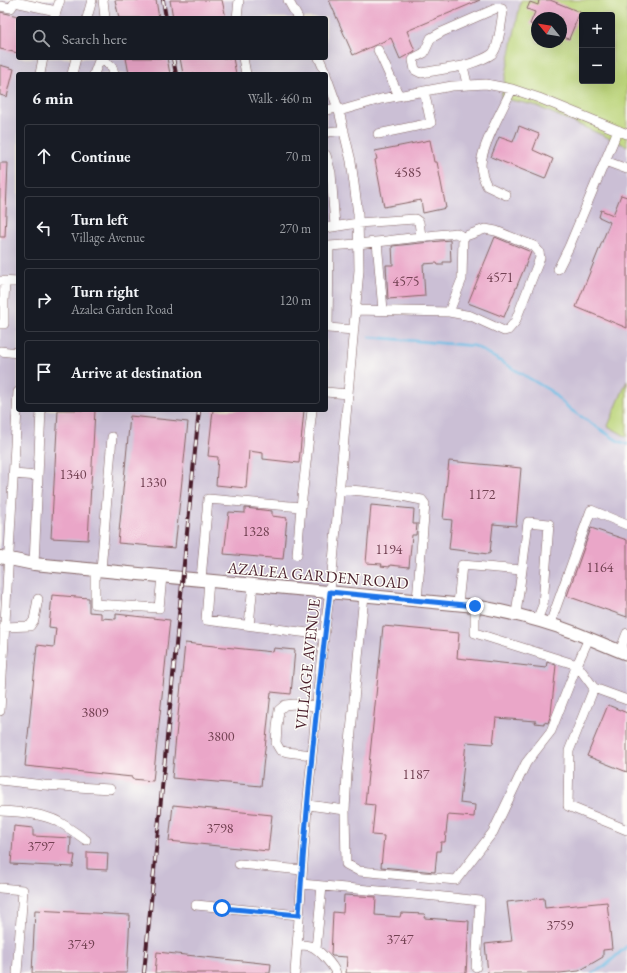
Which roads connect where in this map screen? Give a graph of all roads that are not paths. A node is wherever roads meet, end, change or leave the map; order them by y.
1 (60, 0) edge
2 (92, 0) edge
3 (103, 0) edge
4 (239, 0) edge
5 (288, 0) edge
6 (25, 2) edge
7 (0, 6) edge
8 (55, 15) edge
9 (88, 16) edge
10 (105, 16) edge
11 (237, 16) edge
12 (297, 16) edge
13 (378, 50) dead end
14 (43, 60) edge
15 (76, 60) edge
16 (99, 60) edge
17 (102, 60) edge
18 (243, 60) edge
19 (320, 60) edge
20 (463, 66) junction
21 (40, 72) edge
22 (72, 72) edge
23 (95, 72) edge
24 (113, 72) edge
25 (246, 72) edge
26 (325, 72) edge
27 (328, 80) edge
28 (466, 84) junction
29 (512, 89) junction
30 (424, 91) junction
31 (399, 96) junction
32 (338, 109) junction
33 (328, 110) edge
34 (344, 130) junction
35 (618, 130) junction
36 (328, 132) edge
37 (378, 134) dead end
38 (627, 134) edge
39 (605, 161) junction
40 (328, 162) edge
41 (627, 169) edge
42 (506, 195) dead end
43 (358, 224) junction
44 (335, 226) junction
45 (328, 228) edge
46 (421, 236) junction
47 (463, 237) junction
48 (377, 242) junction
49 (360, 244) junction
50 (328, 246) edge
51 (558, 269) dead end
52 (3, 281) edge
53 (16, 282) edge
54 (2, 301) edge
55 (356, 310) junction
56 (382, 310) junction
57 (449, 312) junction
58 (0, 324) edge
59 (328, 328) edge
60 (354, 330) junction
61 (0, 351) edge
62 (16, 353) edge
63 (328, 392) edge
64 (348, 394) junction
65 (17, 412) edge
66 (41, 412) edge
67 (312, 412) edge
68 (112, 437) dead end
69 (14, 474) junction
70 (38, 476) junction
71 (338, 489) junction
72 (301, 507) junction
73 (627, 525) edge
74 (297, 555) dead end
75 (4, 558) edge
76 (34, 564) junction
77 (98, 570) junction
78 (522, 570) junction
79 (162, 576) junction
80 (205, 580) junction
81 (253, 584) junction
82 (330, 592) junction
83 (364, 595) junction
84 (38, 599) dead end
85 (417, 600) junction
86 (458, 604) junction
87 (475, 606) junction
88 (516, 614) junction
89 (537, 620) junction
90 (550, 624) junction
91 (249, 626) junction
92 (4, 627) junction
93 (627, 633) edge
94 (324, 635) junction
95 (589, 638) junction
96 (624, 653) edge
97 (1, 657) edge
98 (577, 665) junction
99 (594, 688) junction
100 (627, 700) edge
101 (317, 706) junction
102 (0, 711) edge
103 (312, 755) junction
104 (0, 780) edge
105 (110, 789) dead end
106 (308, 805) junction
107 (345, 810) junction
108 (0, 811) edge
109 (627, 830) edge
110 (86, 840) dead end
111 (240, 864) dead end
112 (302, 870) junction
113 (301, 884) junction
114 (322, 886) junction
115 (0, 888) edge
116 (196, 905) dead end
117 (299, 915) junction
118 (297, 945) junction
119 (316, 949) junction
120 (476, 967) dead end
121 (17, 973) edge
122 (296, 973) edge
123 (336, 973) edge

1 - 8 street
2 - 9 street
3 - 10 street
4 - 11 street
5 - 12 street
6 - 7 street
6 - 8 street
13 - 31 street
14 - 21 street
15 - 22 street
16 - 23 street
17 - 24 street
18 - 25 street
19 - 26 street, VILLAGE AVENUE
20 - 20 street
20 - 28 street
27 - 32 street, VILLAGE AVENUE
28 - 29 street
28 - 30 street
29 - 35 street
29 - 42 street
30 - 31 street
30 - 37 street
31 - 32 street
32 - 33 street
32 - 34 street, VILLAGE AVENUE
34 - 36 street
34 - 43 street, VILLAGE AVENUE
35 - 38 street
35 - 39 street
39 - 41 street
39 - 51 street
40 - 44 street
43 - 44 street
43 - 46 street
43 - 49 street, VILLAGE AVENUE
44 - 45 street
46 - 47 street
46 - 48 street
47 - 57 street
47 - 57 street
48 - 49 street
48 - 56 street
49 - 50 street
49 - 55 street, VILLAGE AVENUE
52 - 53 street
52 - 54 street
54 - 58 street
55 - 56 street
55 - 60 street, VILLAGE AVENUE
56 - 57 street
59 - 60 street
60 - 64 street, VILLAGE AVENUE
61 - 62 street
63 - 64 street
64 - 71 street, VILLAGE AVENUE
65 - 69 street
66 - 70 street
67 - 72 street
68 - 77 street
69 - 70 street
69 - 75 street
70 - 76 street
71 - 82 street, VILLAGE AVENUE
71 - 85 street
72 - 74 street
72 - 80 street
73 - 90 street
75 - 76 main road, AZALEA GARDEN ROAD
75 - 92 street
76 - 77 main road, AZALEA GARDEN ROAD
77 - 79 main road, AZALEA GARDEN ROAD
77 - 79 street
78 - 86 street
78 - 88 street
78 - 89 street
79 - 80 main road, AZALEA GARDEN ROAD
80 - 81 main road, AZALEA GARDEN ROAD
80 - 91 street
81 - 82 main road, AZALEA GARDEN ROAD
81 - 91 street
82 - 83 main road, AZALEA GARDEN ROAD
82 - 94 street, VILLAGE AVENUE
83 - 85 main road, AZALEA GARDEN ROAD
83 - 107 street
84 - 92 street
85 - 86 main road, AZALEA GARDEN ROAD
86 - 87 main road, AZALEA GARDEN ROAD
87 - 88 main road, AZALEA GARDEN ROAD
87 - 98 street
88 - 89 main road, AZALEA GARDEN ROAD
89 - 90 main road, AZALEA GARDEN ROAD
90 - 95 main road, AZALEA GARDEN ROAD
91 - 94 street
92 - 97 street
93 - 96 street
94 - 101 street, VILLAGE AVENUE
95 - 96 main road, AZALEA GARDEN ROAD
95 - 98 street
97 - 102 street
98 - 99 street
98 - 107 street
99 - 100 street
99 - 109 street
101 - 103 street, VILLAGE AVENUE
101 - 103 street
103 - 106 street, VILLAGE AVENUE
104 - 105 street
106 - 107 street
106 - 112 street, VILLAGE AVENUE
108 - 110 street
111 - 112 street
112 - 113 street, VILLAGE AVENUE
113 - 114 street
113 - 117 street, VILLAGE AVENUE
114 - 119 street
114 - 120 street
115 - 121 street
116 - 117 street
117 - 118 street, VILLAGE AVENUE
118 - 119 street
118 - 122 street, VILLAGE AVENUE
119 - 123 street

